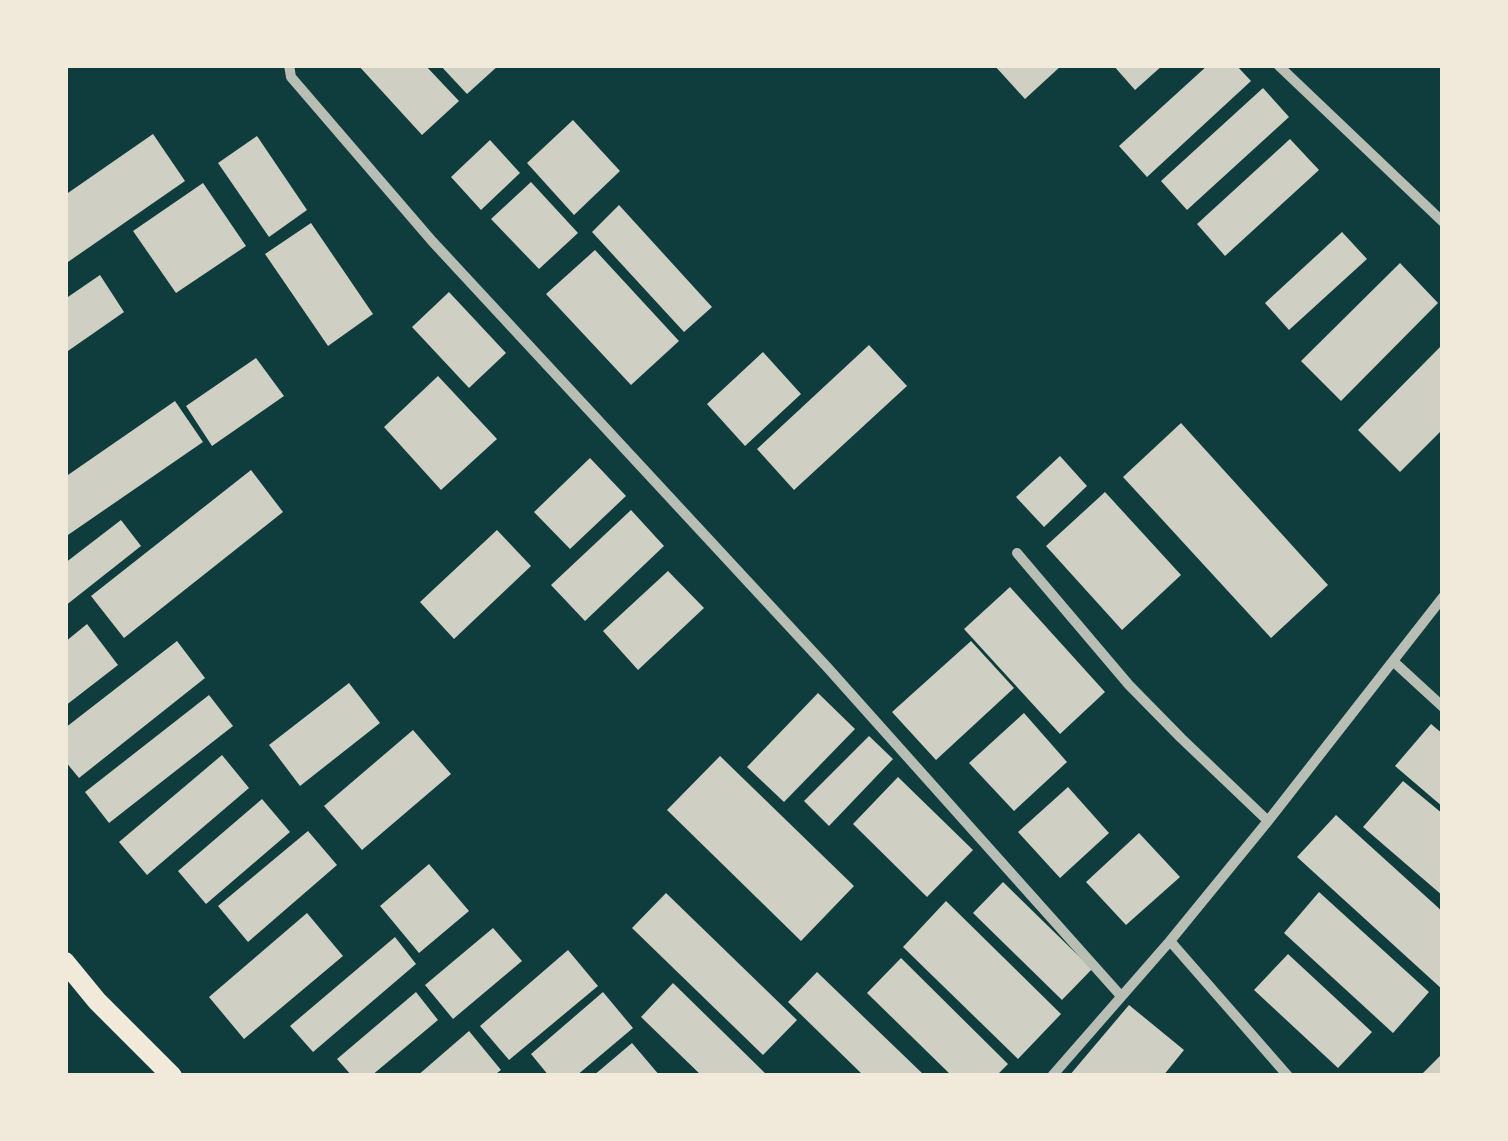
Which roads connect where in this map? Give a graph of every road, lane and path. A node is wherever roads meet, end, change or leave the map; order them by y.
1 (289, 65) edge
2 (1278, 65) edge
3 (1443, 222) edge
4 (1017, 554) dead end
5 (1443, 598) edge
6 (1394, 662) junction
7 (1443, 706) edge
8 (1268, 821) junction
9 (1170, 941) junction
10 (65, 962) edge
11 (1122, 996) junction
12 (172, 1076) edge
13 (1052, 1076) edge
14 (1288, 1076) edge

1 - 11 street
2 - 3 street
4 - 8 street
5 - 6 street
6 - 7 street
6 - 8 street
8 - 9 street
9 - 11 street
9 - 14 street
10 - 12 main road
11 - 13 street

